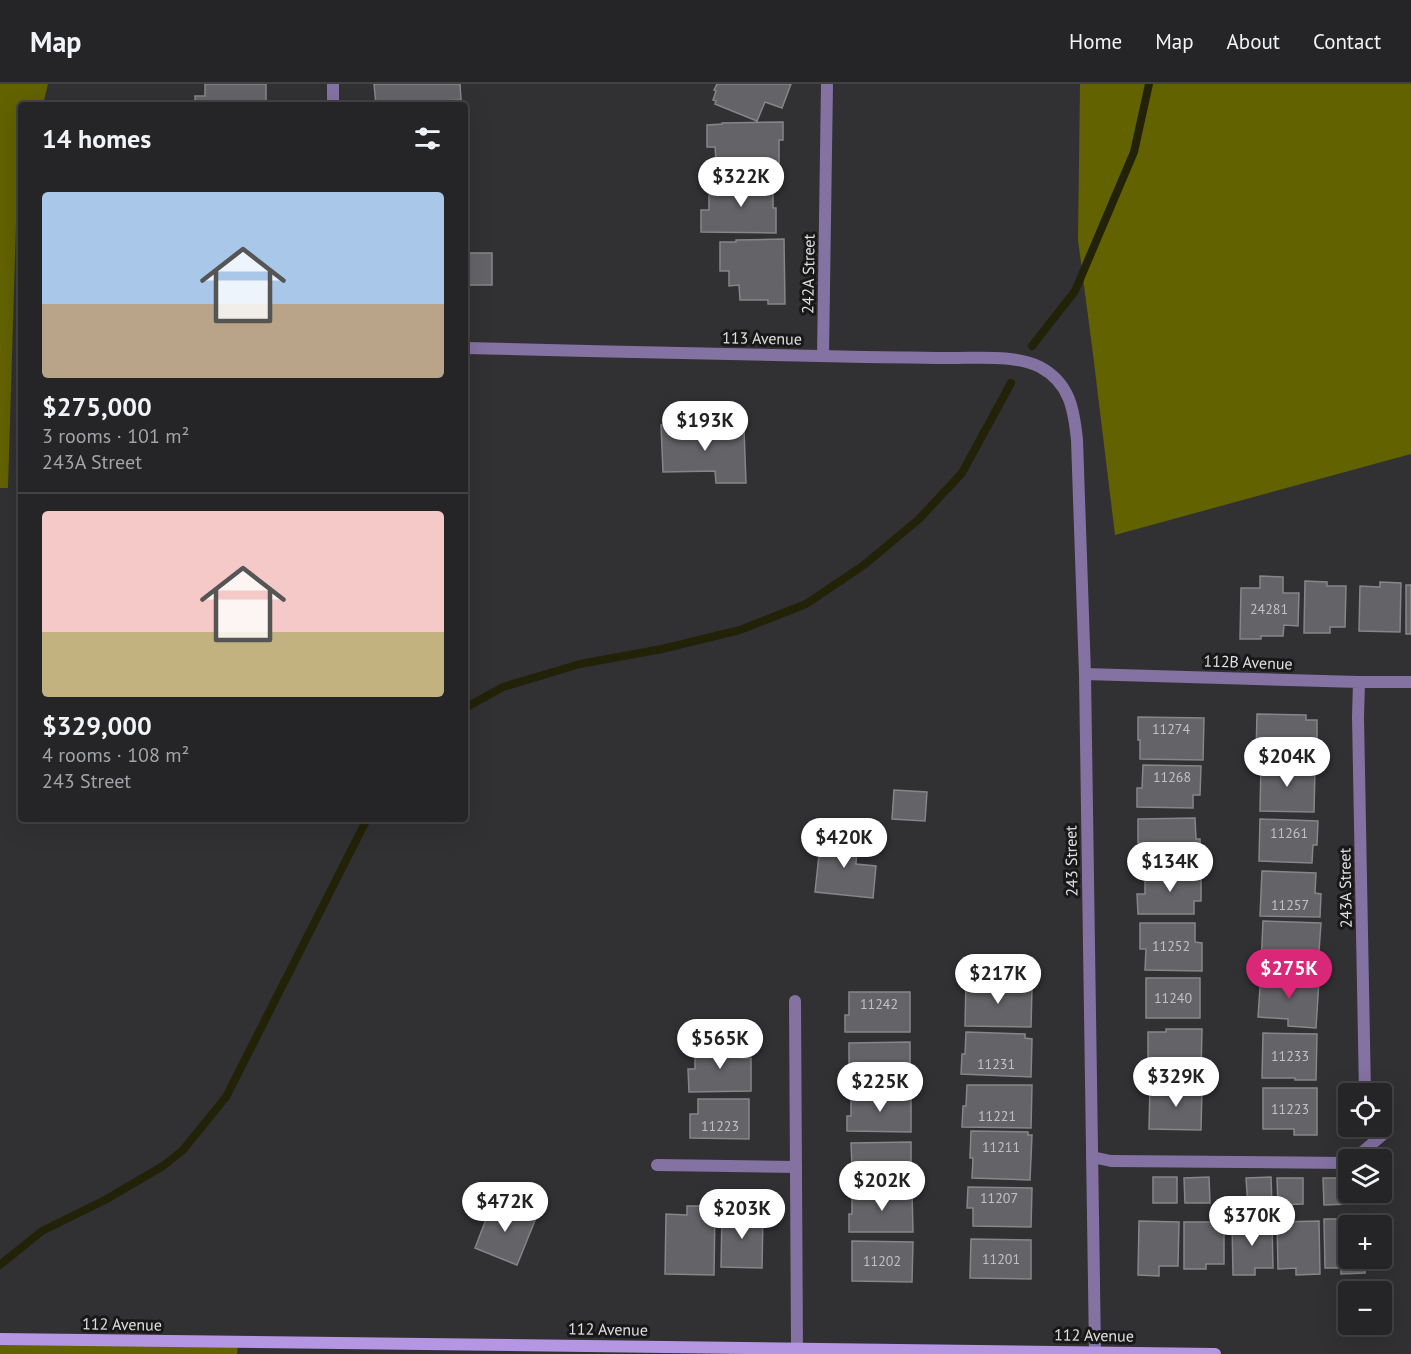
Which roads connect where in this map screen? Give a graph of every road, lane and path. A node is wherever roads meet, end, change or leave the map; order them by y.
1 (333, 84) edge
2 (827, 84) edge
3 (333, 102) edge
4 (468, 348) edge
5 (823, 356) junction
6 (1053, 377) joint
7 (1085, 674) junction
8 (1359, 682) junction
9 (1411, 682) edge
10 (795, 1000) dead end
11 (1365, 1083) edge
12 (1375, 1137) edge
13 (1363, 1149) edge
14 (1092, 1157) junction
15 (1338, 1162) edge
16 (657, 1165) dead end
17 (796, 1167) junction
18 (0, 1339) edge
19 (797, 1348) junction
20 (383, 1349) edge
21 (1095, 1352) junction
22 (1215, 1354) edge

1 - 3 street
2 - 5 street, 242A Street
4 - 5 street, 113 Avenue
5 - 6 street, 113 Avenue
6 - 7 street, 243 Street
7 - 8 street, 112B Avenue
7 - 14 street, 243 Street
8 - 9 street, 112B Avenue
8 - 11 street, 243A Street
10 - 17 street
12 - 13 street
14 - 15 street
14 - 21 street, 243 Street
16 - 17 street
17 - 19 street
18 - 20 main road, 112 Avenue
19 - 20 main road, 112 Avenue
19 - 21 main road, 112 Avenue
21 - 22 main road, 112 Avenue

